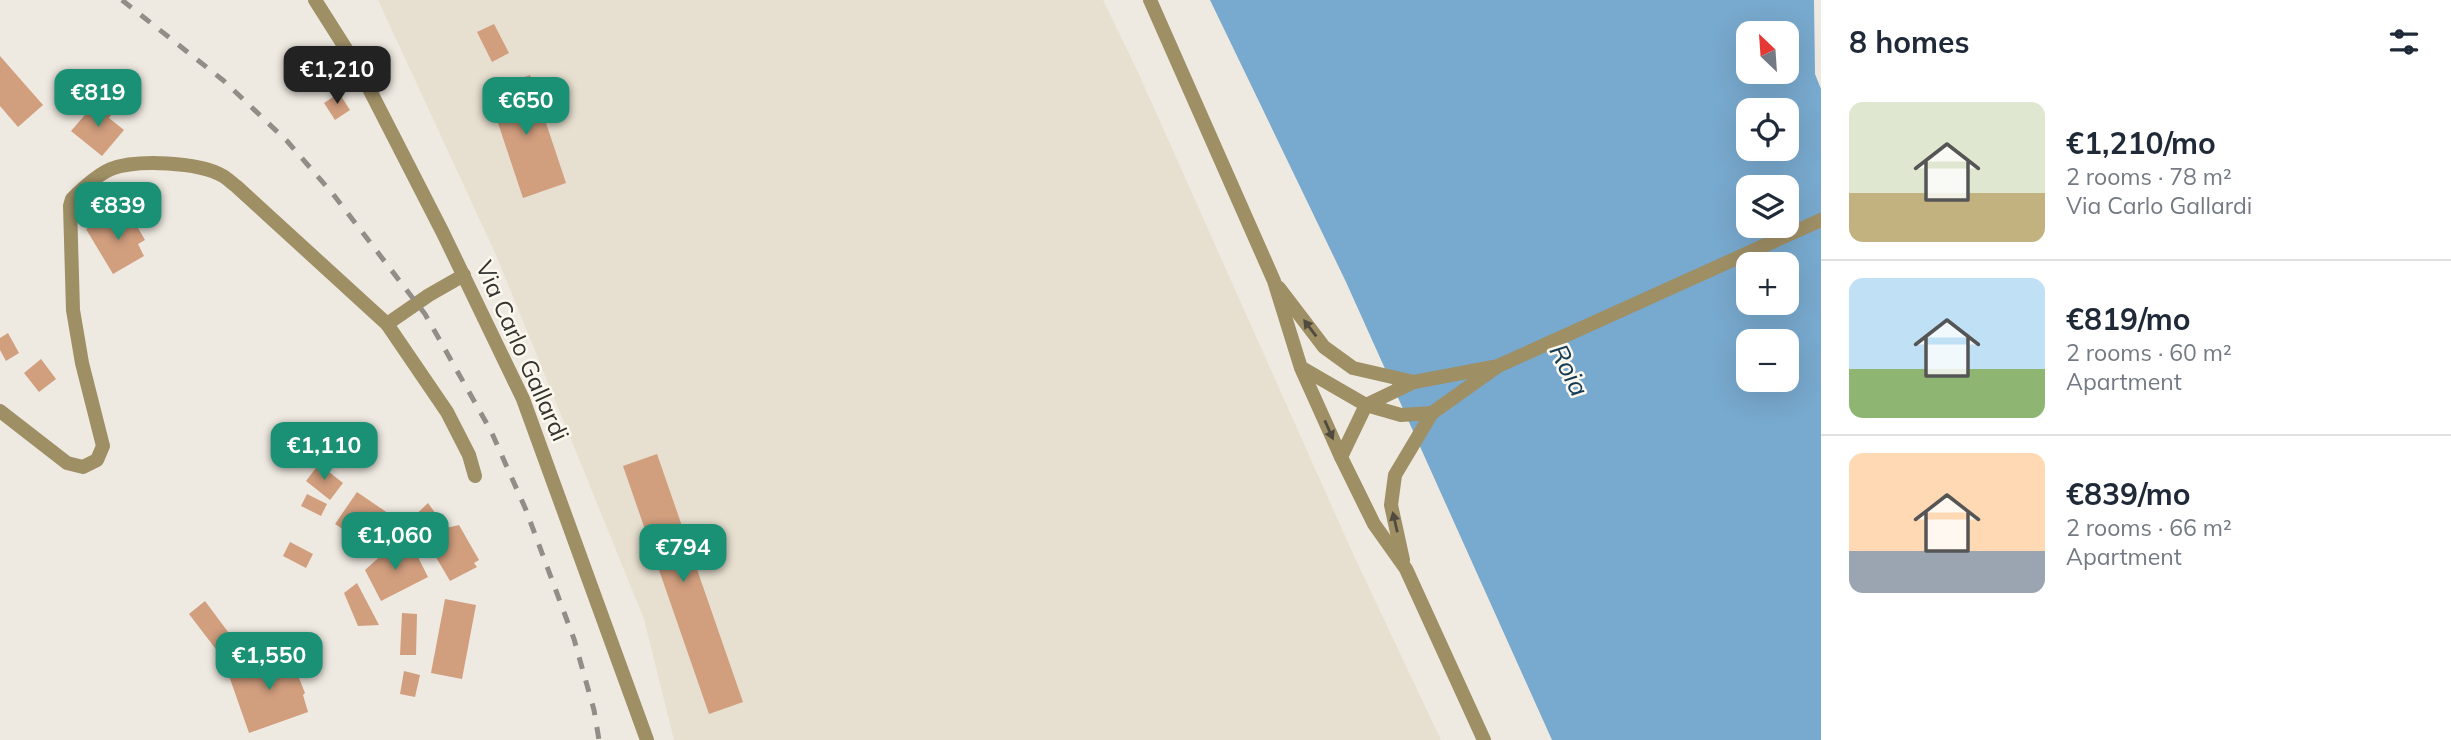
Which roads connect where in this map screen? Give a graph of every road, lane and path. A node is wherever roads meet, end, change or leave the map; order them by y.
1 (315, 0) edge
2 (1150, 0) edge
3 (1821, 220) edge
4 (464, 275) junction
5 (1274, 281) junction
6 (387, 324) junction
7 (1498, 366) junction
8 (1301, 368) junction
9 (1414, 382) junction
10 (1366, 405) junction
11 (0, 411) edge
12 (1432, 413) junction
13 (1341, 457) junction
14 (475, 476) dead end
15 (1406, 569) junction
16 (647, 740) edge
17 (1484, 740) edge

1 - 4 street, Via Carlo Gallardi
2 - 5 street
3 - 7 street
4 - 6 street
4 - 16 street, Via Carlo Gallardi
5 - 8 street
9 -> 5 street
6 - 11 street
6 - 14 street
7 - 9 street
7 - 12 street
8 - 10 street
8 -> 13 street
9 - 10 street
10 - 12 street
10 - 13 street
15 -> 12 street
13 - 15 street
15 - 17 street

